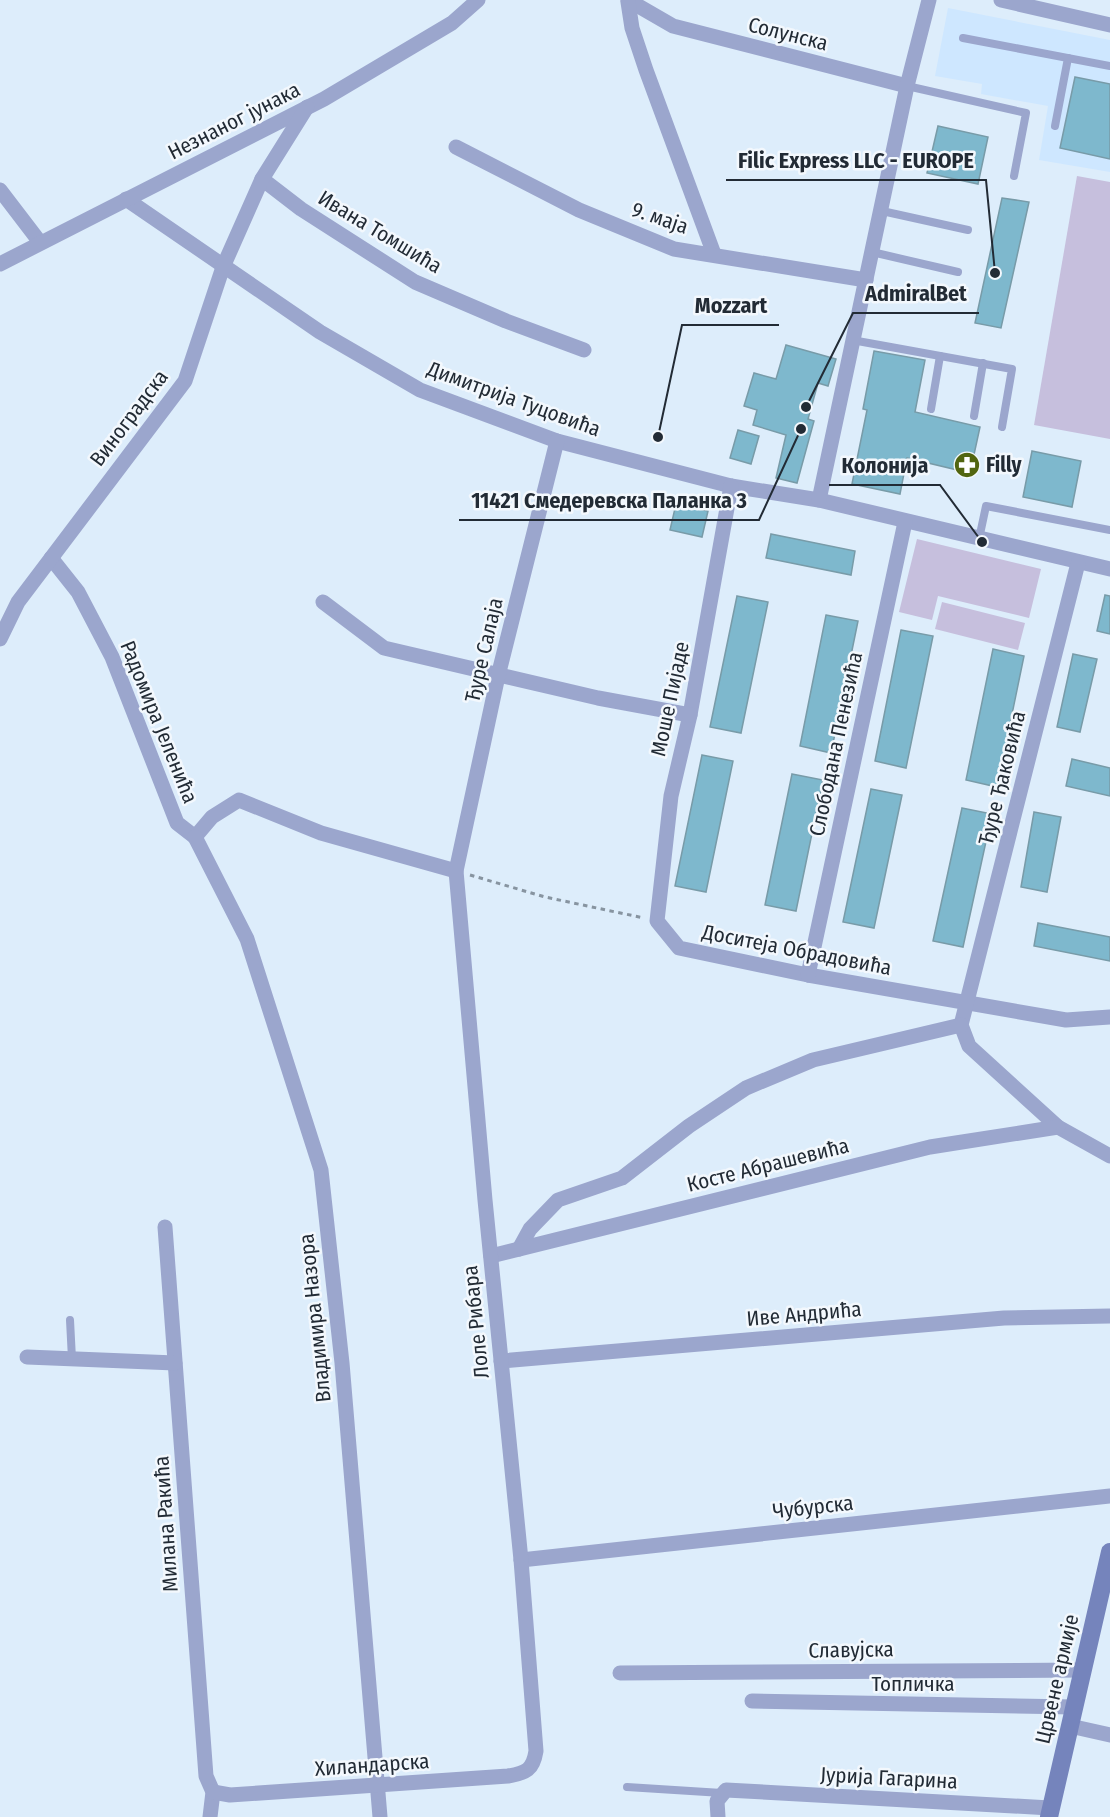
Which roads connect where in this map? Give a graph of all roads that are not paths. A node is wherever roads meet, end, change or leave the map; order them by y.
1 (478, 0) edge
2 (929, 0) edge
3 (1001, 0) edge
4 (628, 1) edge
5 (1110, 25) edge
6 (963, 38) dead end
7 (1068, 58) junction
8 (1110, 66) edge
9 (907, 86) junction
10 (307, 107) junction
11 (1055, 126) dead end
12 (456, 147) dead end
13 (1014, 176) dead end
14 (262, 179) junction
15 (0, 190) edge
16 (126, 199) junction
17 (882, 211) junction
18 (968, 230) dead end
19 (39, 241) junction
20 (872, 252) junction
21 (714, 254) junction
22 (0, 264) edge
23 (223, 267) junction
24 (958, 272) dead end
25 (866, 280) junction
26 (852, 340) junction
27 (584, 350) dead end
28 (940, 356) junction
29 (983, 363) junction
30 (931, 409) dead end
31 (974, 416) dead end
32 (1002, 427) dead end
33 (557, 441) junction
34 (731, 486) junction
35 (819, 500) junction
36 (905, 522) junction
37 (1110, 530) edge
38 (979, 539) junction
39 (51, 558) junction
40 (1078, 563) junction
41 (1110, 569) edge
42 (323, 602) dead end
43 (0, 639) edge
44 (498, 676) junction
45 (690, 716) junction
46 (195, 837) junction
47 (456, 871) junction
48 (657, 921) joint
49 (808, 975) junction
50 (966, 1003) junction
51 (1110, 1017) edge
52 (961, 1025) junction
53 (1058, 1127) junction
54 (1110, 1156) edge
55 (165, 1227) dead end
56 (519, 1249) junction
57 (490, 1256) junction
58 (1110, 1316) edge
59 (70, 1320) dead end
60 (27, 1357) dead end
61 (72, 1359) junction
62 (501, 1361) junction
63 (175, 1363) junction
64 (1110, 1496) edge
65 (1110, 1552) edge
66 (521, 1560) junction
67 (1083, 1670) junction
68 (620, 1673) dead end
69 (752, 1701) dead end
70 (1074, 1707) junction
71 (1070, 1726) junction
72 (1110, 1735) edge
73 (531, 1768) joint
74 (377, 1785) junction
75 (627, 1787) dead end
76 (213, 1792) junction
77 (724, 1792) junction
78 (1049, 1813) edge
79 (210, 1817) edge
80 (380, 1817) edge
81 (717, 1817) edge

1 - 10 street, Незнаног јунака
2 - 9 street
3 - 5 street
4 - 9 street, Солунска
4 - 21 street, Солунска
6 - 7 lane
7 - 8 lane
7 - 11 lane
9 - 13 lane
9 - 17 street
10 - 14 street, Виноградска
10 - 16 street, Незнаног јунака
12 - 21 street, 9. маја
14 - 23 street, Виноградска
14 - 27 street, Ивана Томшића
15 - 19 street
16 - 19 street, Незнаног јунака
16 - 23 street, Димитрија Туцовића
17 - 18 lane
17 - 20 street
19 - 22 street, Незнаног јунака
20 - 24 lane
20 - 25 street
21 - 25 street, 9. маја
23 - 33 street, Димитрија Туцовића
23 - 39 street, Виноградска
25 - 26 street
26 - 28 lane
26 - 35 street
28 - 29 lane
28 - 30 lane
29 - 31 lane
29 - 32 lane
33 - 34 street, Димитрија Туцовића
33 - 44 street, Ђуре Салаја
34 - 35 street, Димитрија Туцовића
34 - 45 street, Моше Пијаде
35 - 36 street, Димитрија Туцовића
36 - 38 street, Димитрија Туцовића
36 - 49 street, Слободана Пенезића
37 - 38 lane
38 - 40 street, Димитрија Туцовића
39 - 43 street, Виноградска
39 - 46 street, Радомира Јеленића
40 - 41 street, Димитрија Туцовића
40 - 50 street, Ђуре Ђаковића
42 - 44 street
44 - 45 street
44 - 47 street, Ђуре Салаја
45 - 48 street, Моше Пијаде
46 - 47 street, Радомира Јеленића
46 - 74 street, Владимира Назора
47 - 57 street, Лоле Рибара
48 - 49 street, Доситеја Обрадовића
49 - 50 street, Доситеја Обрадовића
50 - 51 street, Доситеја Обрадовића
50 - 52 street
52 - 53 street
52 - 56 street
53 - 54 street
53 - 56 street, Косте Абрашевића
55 - 63 street, Милана Ракића
56 - 57 street, Косте Абрашевића
57 - 62 street, Лоле Рибара
58 - 62 street, Иве Андрића
59 - 61 lane
60 - 61 street
61 - 63 street
62 - 66 street, Лоле Рибара
63 - 76 street, Милана Ракића
64 - 66 street, Чубурска
65 - 67 main road, Црвене армије
66 - 73 street, Лоле Рибара
67 - 68 street, Славујска
67 - 70 main road, Црвене армије
69 - 70 street, Топличка
70 - 71 main road, Црвене армије
71 - 72 street
71 - 78 main road, Црвене армије
73 - 74 street, Хиландарска
74 - 76 street, Хиландарска
74 - 80 street, Владимира Назора
75 - 77 lane
76 - 79 street, Милана Ракића
77 - 78 street, Јурија Гагарина
77 - 81 street

